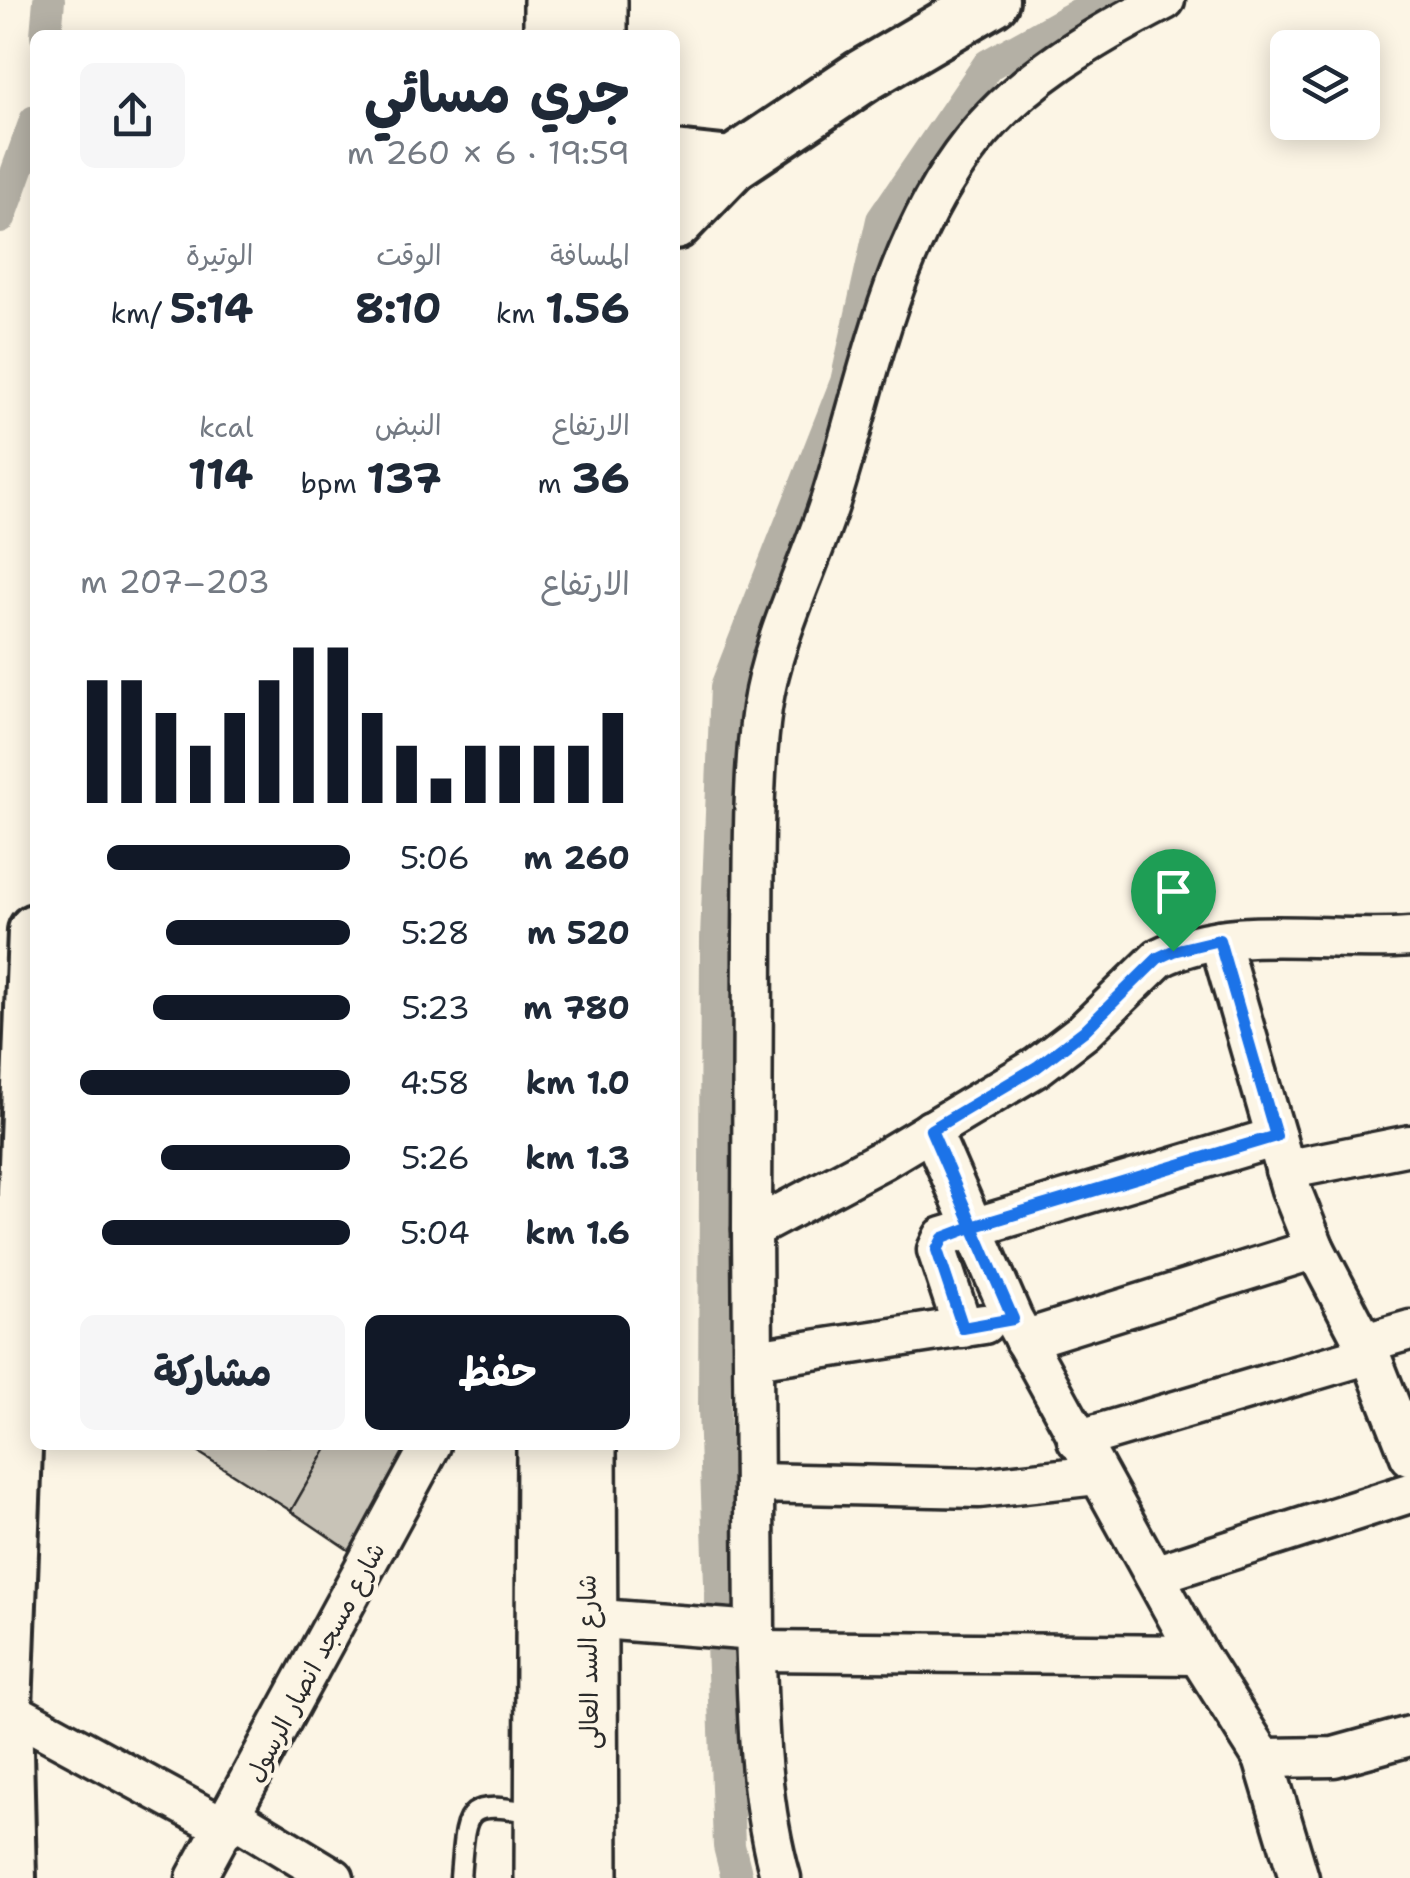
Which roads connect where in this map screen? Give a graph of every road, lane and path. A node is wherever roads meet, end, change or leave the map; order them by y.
1 (552, 0) edge
2 (600, 0) edge
3 (992, 0) edge
4 (1164, 0) edge
5 (552, 30) edge
6 (599, 30) edge
7 (680, 159) edge
8 (732, 164) junction
9 (680, 218) edge
10 (1410, 937) edge
11 (1219, 940) junction
12 (30, 1036) edge
13 (931, 1130) junction
14 (1410, 1145) edge
15 (1281, 1153) junction
16 (972, 1227) junction
17 (752, 1229) junction
18 (1314, 1249) junction
19 (19, 1268) edge
20 (963, 1328) junction
21 (1018, 1330) junction
22 (1410, 1330) edge
23 (1367, 1349) junction
24 (754, 1360) junction
25 (1077, 1440) junction
26 (428, 1450) edge
27 (545, 1450) edge
28 (588, 1450) edge
29 (1410, 1456) edge
30 (1098, 1475) junction
31 (8, 1481) edge
32 (755, 1483) junction
33 (1410, 1493) edge
34 (1154, 1575) junction
35 (587, 1618) junction
36 (4, 1628) edge
37 (749, 1638) junction
38 (1198, 1655) junction
39 (5, 1708) junction
40 (1410, 1736) edge
41 (1262, 1758) junction
42 (4, 1782) edge
43 (229, 1822) junction
44 (562, 1856) edge
45 (9, 1878) edge
46 (196, 1878) edge
47 (334, 1878) edge
48 (460, 1878) edge
49 (781, 1878) edge
50 (1299, 1878) edge

1 - 5 main road
2 - 6 main road
3 - 8 street
4 - 17 street
7 - 8 street
8 - 9 street
10 - 11 street
11 - 13 street
11 - 15 street
12 - 19 street
13 - 16 street
13 - 17 street
14 - 15 street
15 - 16 street
15 - 18 street
16 - 20 street
16 - 21 street
17 - 24 street
18 - 21 street
18 - 23 street
19 - 31 street
20 - 21 street
20 - 24 street
21 - 25 street
22 - 23 street
23 - 25 street
23 - 29 street
24 - 32 street
25 - 30 street
26 - 43 street, شارع مسجد انصار الرسول
27 - 44 main road, شارع السد العالى
28 - 35 main road, شارع السد العالى
30 - 32 street
30 - 34 street
31 - 36 street
32 - 37 street
33 - 34 street
34 - 38 street
35 - 37 street
35 - 44 main road, شارع السد العالى
36 - 39 street
37 - 38 street
37 - 49 street
38 - 41 street
39 - 42 street
39 - 43 street
40 - 41 street
41 - 50 street
42 - 45 street
43 - 46 street, شارع مسجد انصار الرسول
43 - 47 street
44 - 48 lane

